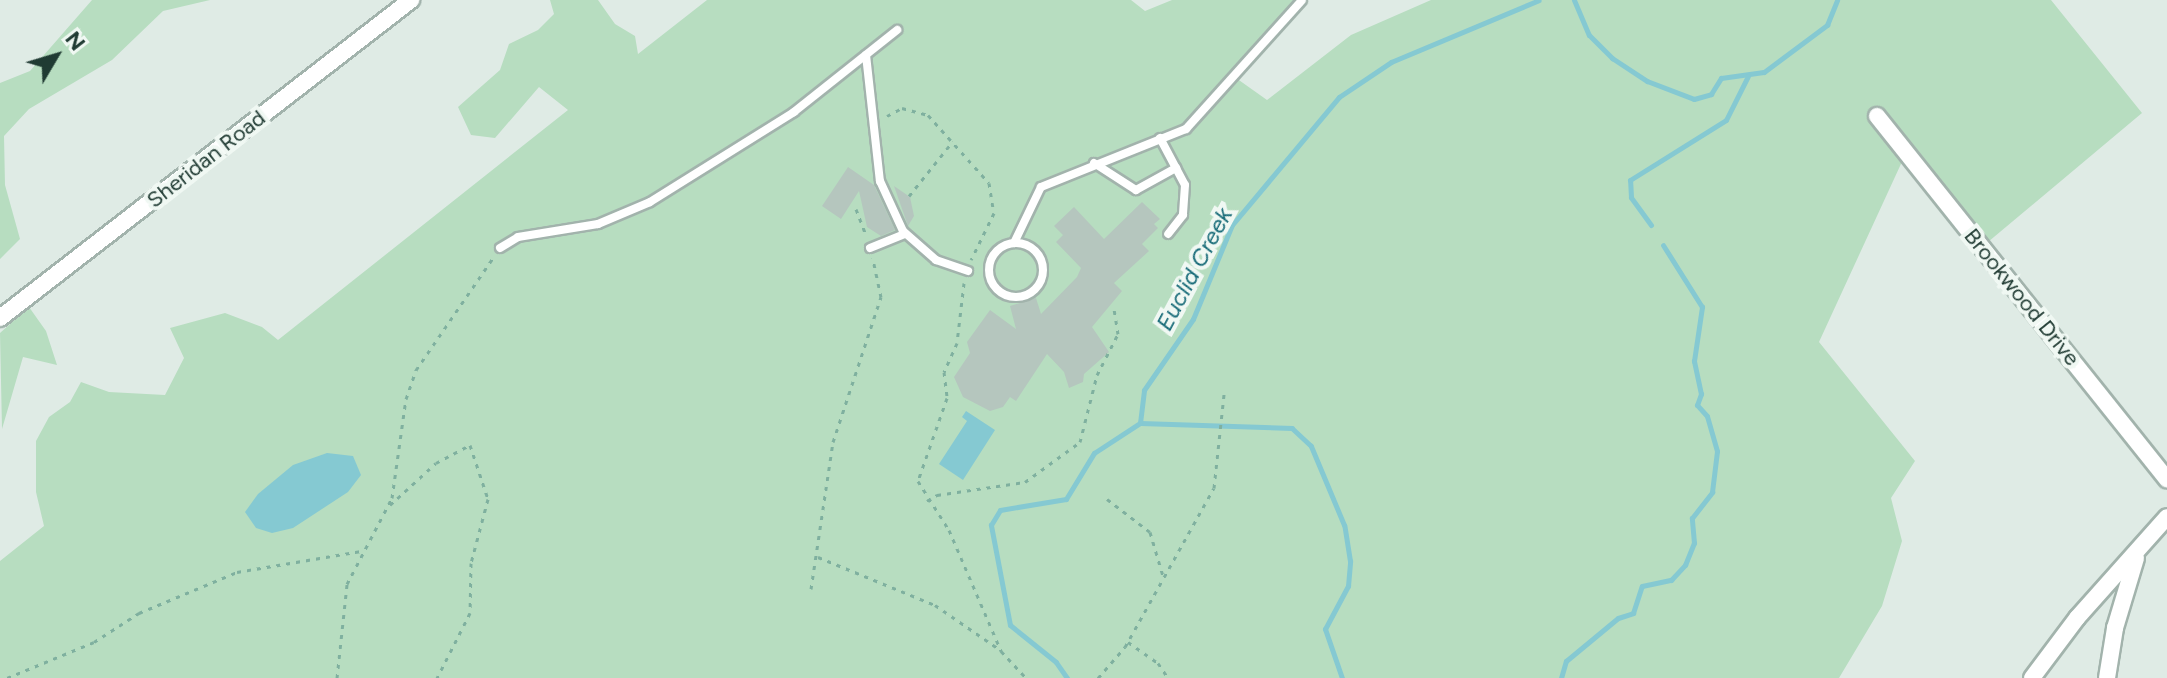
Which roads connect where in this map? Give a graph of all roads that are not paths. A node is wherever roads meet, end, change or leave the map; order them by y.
1 (411, 0) edge
2 (1302, 0) edge
3 (897, 30) dead end
4 (866, 55) junction
5 (1877, 116) dead end
6 (1160, 138) junction
7 (1094, 163) junction
8 (1176, 168) junction
9 (905, 234) junction
10 (1168, 234) dead end
11 (1014, 243) junction
12 (500, 248) road end
13 (870, 248) road end
14 (968, 271) road end
15 (0, 318) edge
16 (2167, 479) edge
17 (2167, 517) edge
18 (2138, 552) junction
19 (2032, 678) edge
20 (2107, 678) edge

1 - 15 street, Sheridan Road
2 - 6 lane
3 - 4 lane
4 - 9 lane
4 - 12 lane
5 - 16 street, Brookwood Drive
6 - 7 lane
6 - 8 lane
7 - 8 lane
7 - 11 lane
8 - 10 lane
9 - 13 lane
9 - 14 lane
11 - 11 lane
17 - 18 street
18 - 19 street
18 - 20 street

